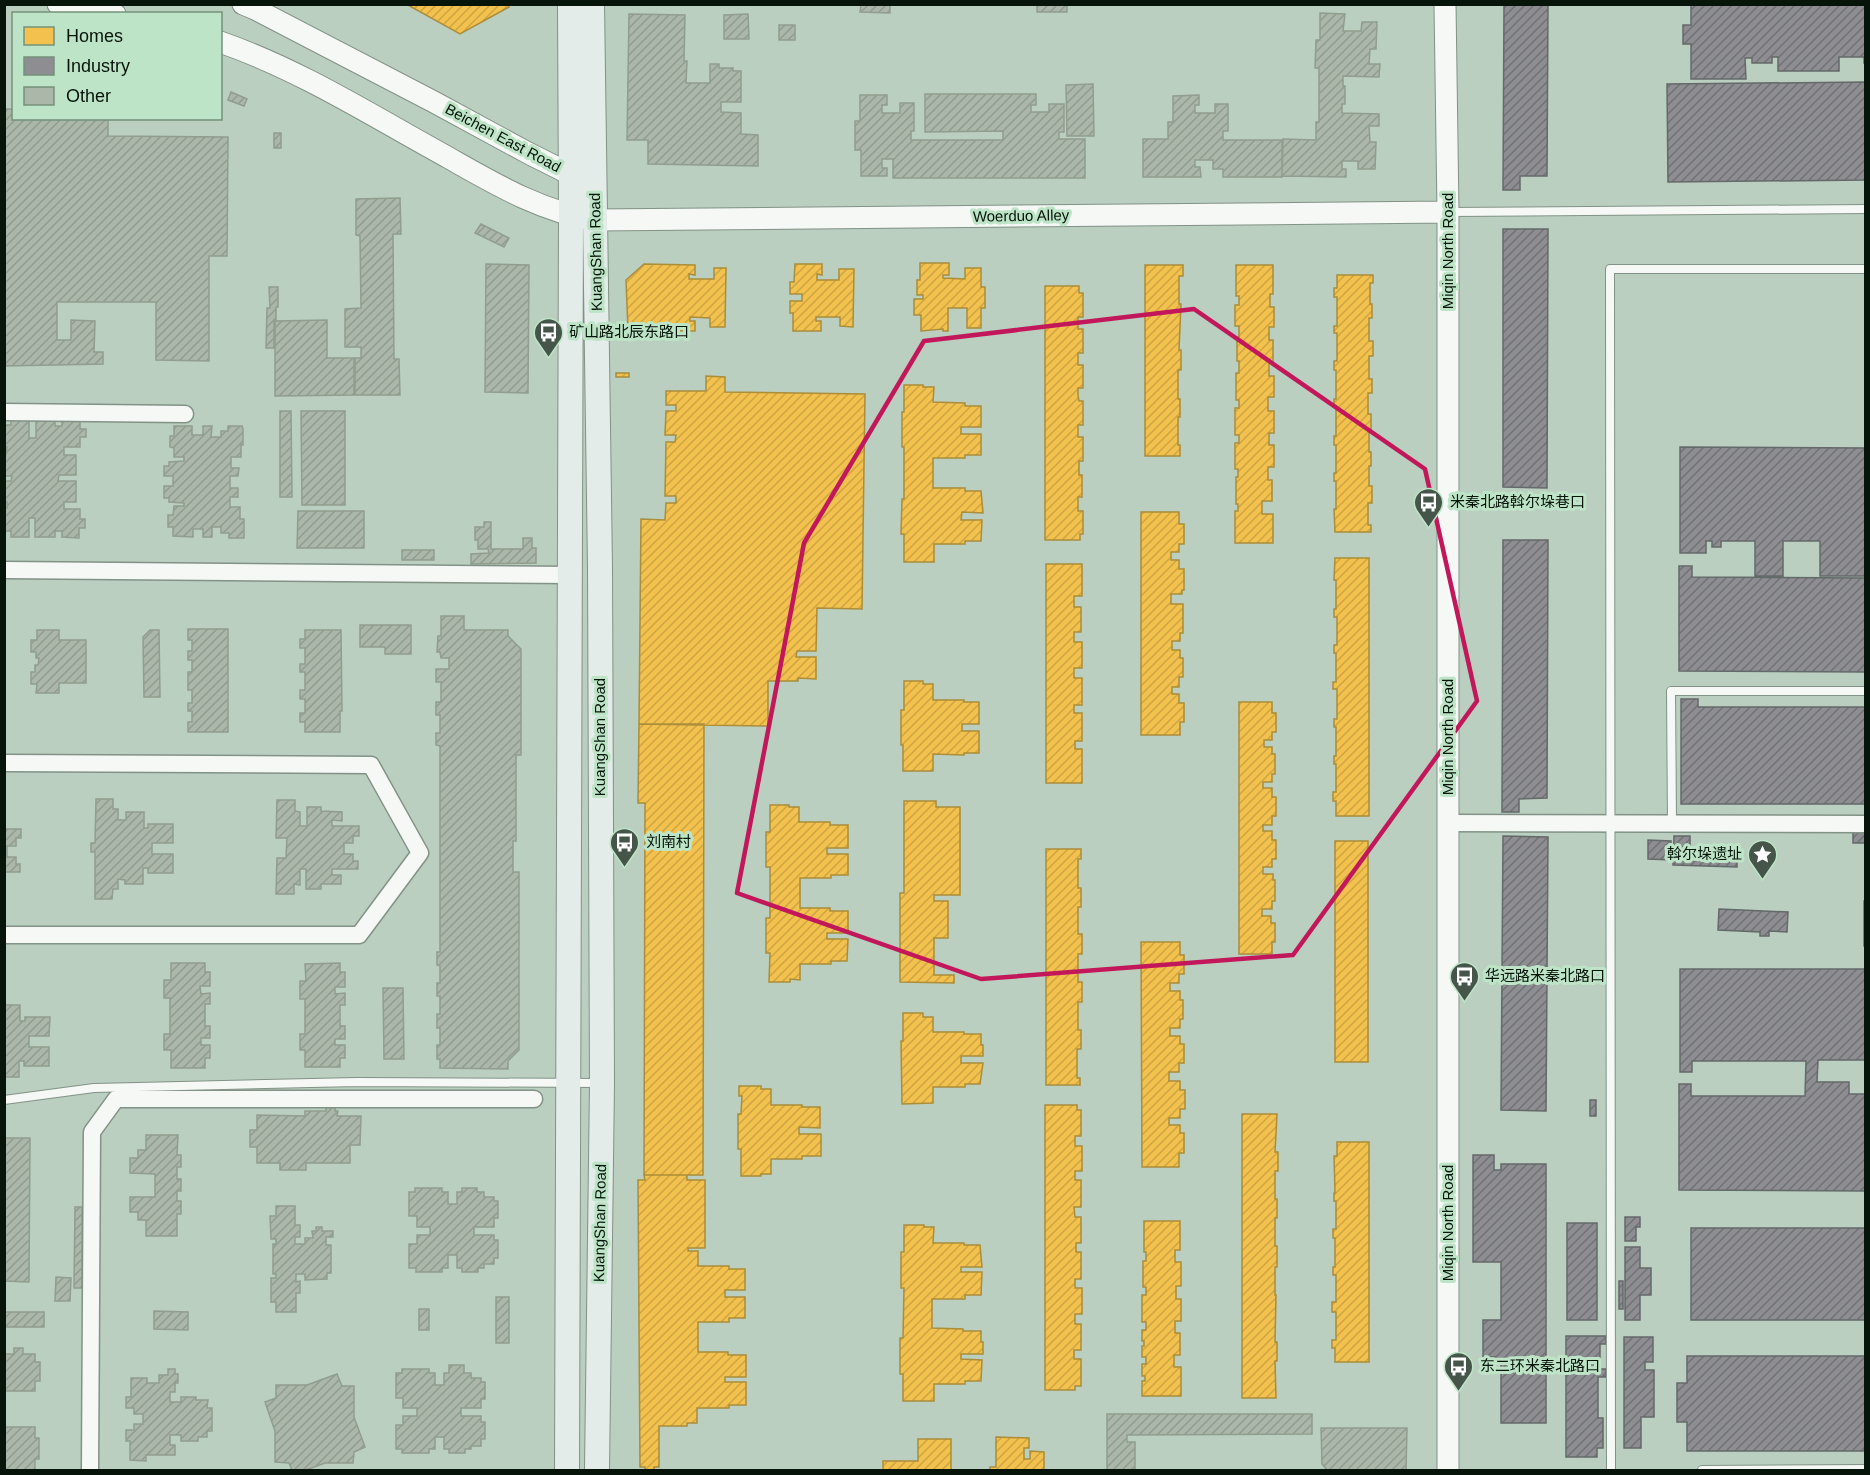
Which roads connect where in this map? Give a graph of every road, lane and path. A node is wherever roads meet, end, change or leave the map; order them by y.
1 (58, 4) edge
2 (243, 4) edge
3 (570, 4) edge
4 (592, 4) edge
5 (1445, 4) edge
6 (104, 12) edge
7 (222, 43) edge
8 (570, 174) junction
9 (1866, 209) edge
10 (1448, 212) junction
11 (571, 216) junction
12 (595, 220) junction
13 (1866, 269) edge
14 (4, 412) edge
15 (185, 414) dead end
16 (4, 570) edge
17 (570, 575) junction
18 (1866, 691) edge
19 (4, 763) edge
20 (1448, 823) junction
21 (1611, 823) junction
22 (1672, 823) junction
23 (1866, 824) edge
24 (4, 935) edge
25 (569, 1082) junction
26 (602, 1083) junction
27 (534, 1099) dead end
28 (4, 1101) edge
29 (1866, 1469) edge
30 (90, 1470) edge
31 (567, 1470) edge
32 (597, 1470) edge
33 (1448, 1470) edge
34 (1611, 1470) edge
35 (1702, 1470) edge

1 - 6 street
2 - 8 street, Beichen East Road
3 - 8 main road, KuangShan Road
4 - 12 main road, KuangShan Road
5 - 10 street, Miqin North Road
7 - 11 street
8 - 11 main road, KuangShan Road
8 - 12 street, Beichen East Road
9 - 10 lane
10 - 12 street, Woerduo Alley
10 - 20 street, Miqin North Road
11 - 12 street
11 - 17 main road, KuangShan Road
12 - 26 main road, KuangShan Road
13 - 21 lane
14 - 15 street
16 - 17 street
17 - 25 main road, KuangShan Road
18 - 22 lane
19 - 24 street
20 - 21 street
20 - 33 street, Miqin North Road
21 - 22 street
21 - 34 lane
22 - 23 street
25 - 26 lane
25 - 28 lane
25 - 31 main road, KuangShan Road
26 - 32 main road, KuangShan Road
27 - 30 street
29 - 35 lane

